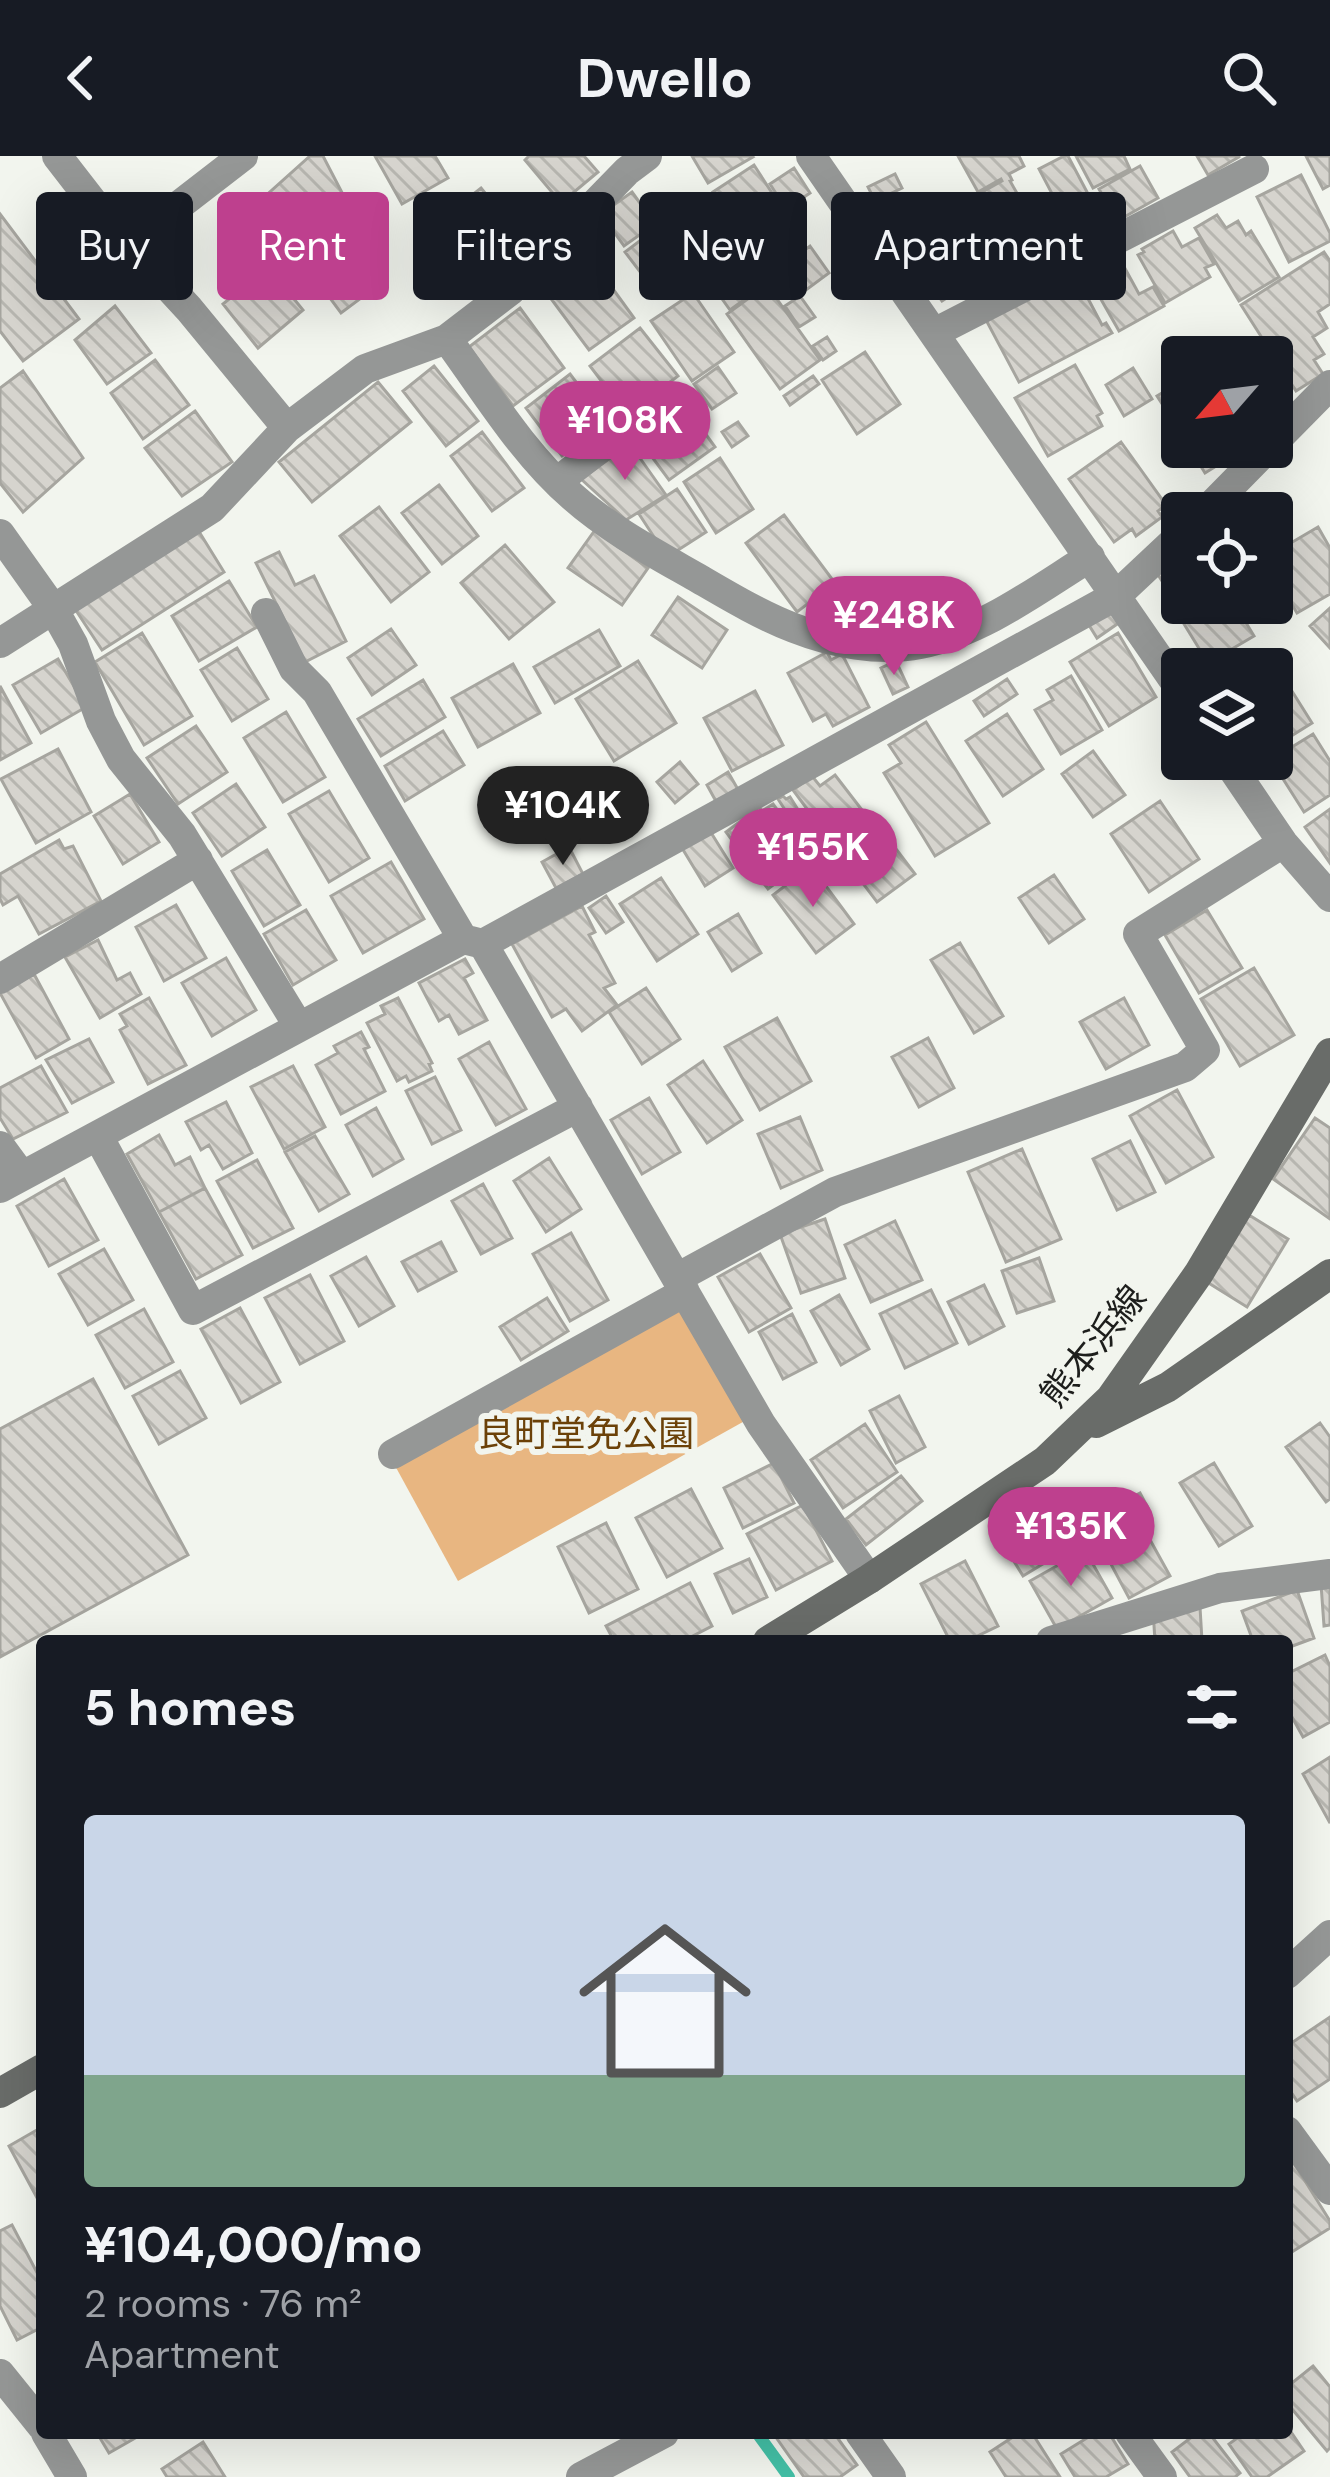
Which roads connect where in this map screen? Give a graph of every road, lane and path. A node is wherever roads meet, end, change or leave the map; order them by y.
1 (57, 156) edge
2 (243, 156) edge
3 (647, 156) edge
4 (811, 156) edge
5 (1254, 169) dead end
6 (85, 192) edge
7 (193, 195) edge
8 (181, 300) edge
9 (934, 333) junction
10 (447, 339) junction
11 (1330, 385) edge
12 (1293, 422) edge
13 (287, 428) junction
14 (617, 435) dead end
15 (1248, 468) edge
16 (558, 481) junction
17 (1224, 492) edge
18 (0, 534) edge
19 (1161, 554) edge
20 (1090, 556) junction
21 (1117, 596) junction
22 (54, 610) junction
23 (266, 613) dead end
24 (0, 644) edge
25 (1161, 661) edge
26 (1240, 780) edge
27 (1283, 843) junction
28 (197, 860) junction
29 (1330, 897) edge
30 (473, 941) junction
31 (0, 979) edge
32 (298, 1027) junction
33 (1330, 1053) edge
34 (578, 1107) junction
35 (98, 1136) junction
36 (0, 1146) edge
37 (11, 1182) edge
38 (1330, 1274) edge
39 (681, 1286) junction
40 (1074, 1434) junction
41 (393, 1454) dead end
42 (1330, 1574) edge
43 (869, 1579) junction
44 (778, 1635) edge
45 (1070, 1635) edge
46 (1330, 1935) edge
47 (1293, 1969) edge
48 (36, 2072) edge
49 (0, 2093) edge
50 (1293, 2140) edge
51 (1330, 2190) edge
52 (0, 2374) edge
53 (36, 2420) edge
54 (49, 2439) edge
55 (653, 2439) edge
56 (864, 2439) edge
57 (1134, 2439) edge
58 (72, 2477) edge
59 (581, 2477) edge
60 (891, 2477) edge
61 (1162, 2477) edge

1 - 6 street
2 - 7 street
3 - 10 street
4 - 9 street
5 - 9 street
8 - 13 street
9 - 20 street
10 - 13 street
10 - 16 street
11 - 12 street
13 - 22 street
14 - 16 street
15 - 17 street
16 - 20 street
18 - 22 street
19 - 21 street
20 - 21 street
21 - 25 street
21 - 30 street
22 - 24 street
22 - 28 street
23 - 30 street
26 - 27 street
27 - 29 street
27 - 39 street
28 - 31 street
28 - 32 street
30 - 32 street
30 - 34 street
32 - 35 street
33 - 40 main road, 熊本浜線
34 - 35 street
34 - 39 street
35 - 37 street
36 - 37 street
38 - 40 main road
39 - 41 street
39 - 43 street
40 - 43 main road, 熊本浜線
42 - 45 street
43 - 44 main road, 熊本浜線
46 - 47 street
48 - 49 main road
50 - 51 street
52 - 53 street
54 - 58 street
55 - 59 street
56 - 60 street
57 - 61 street

